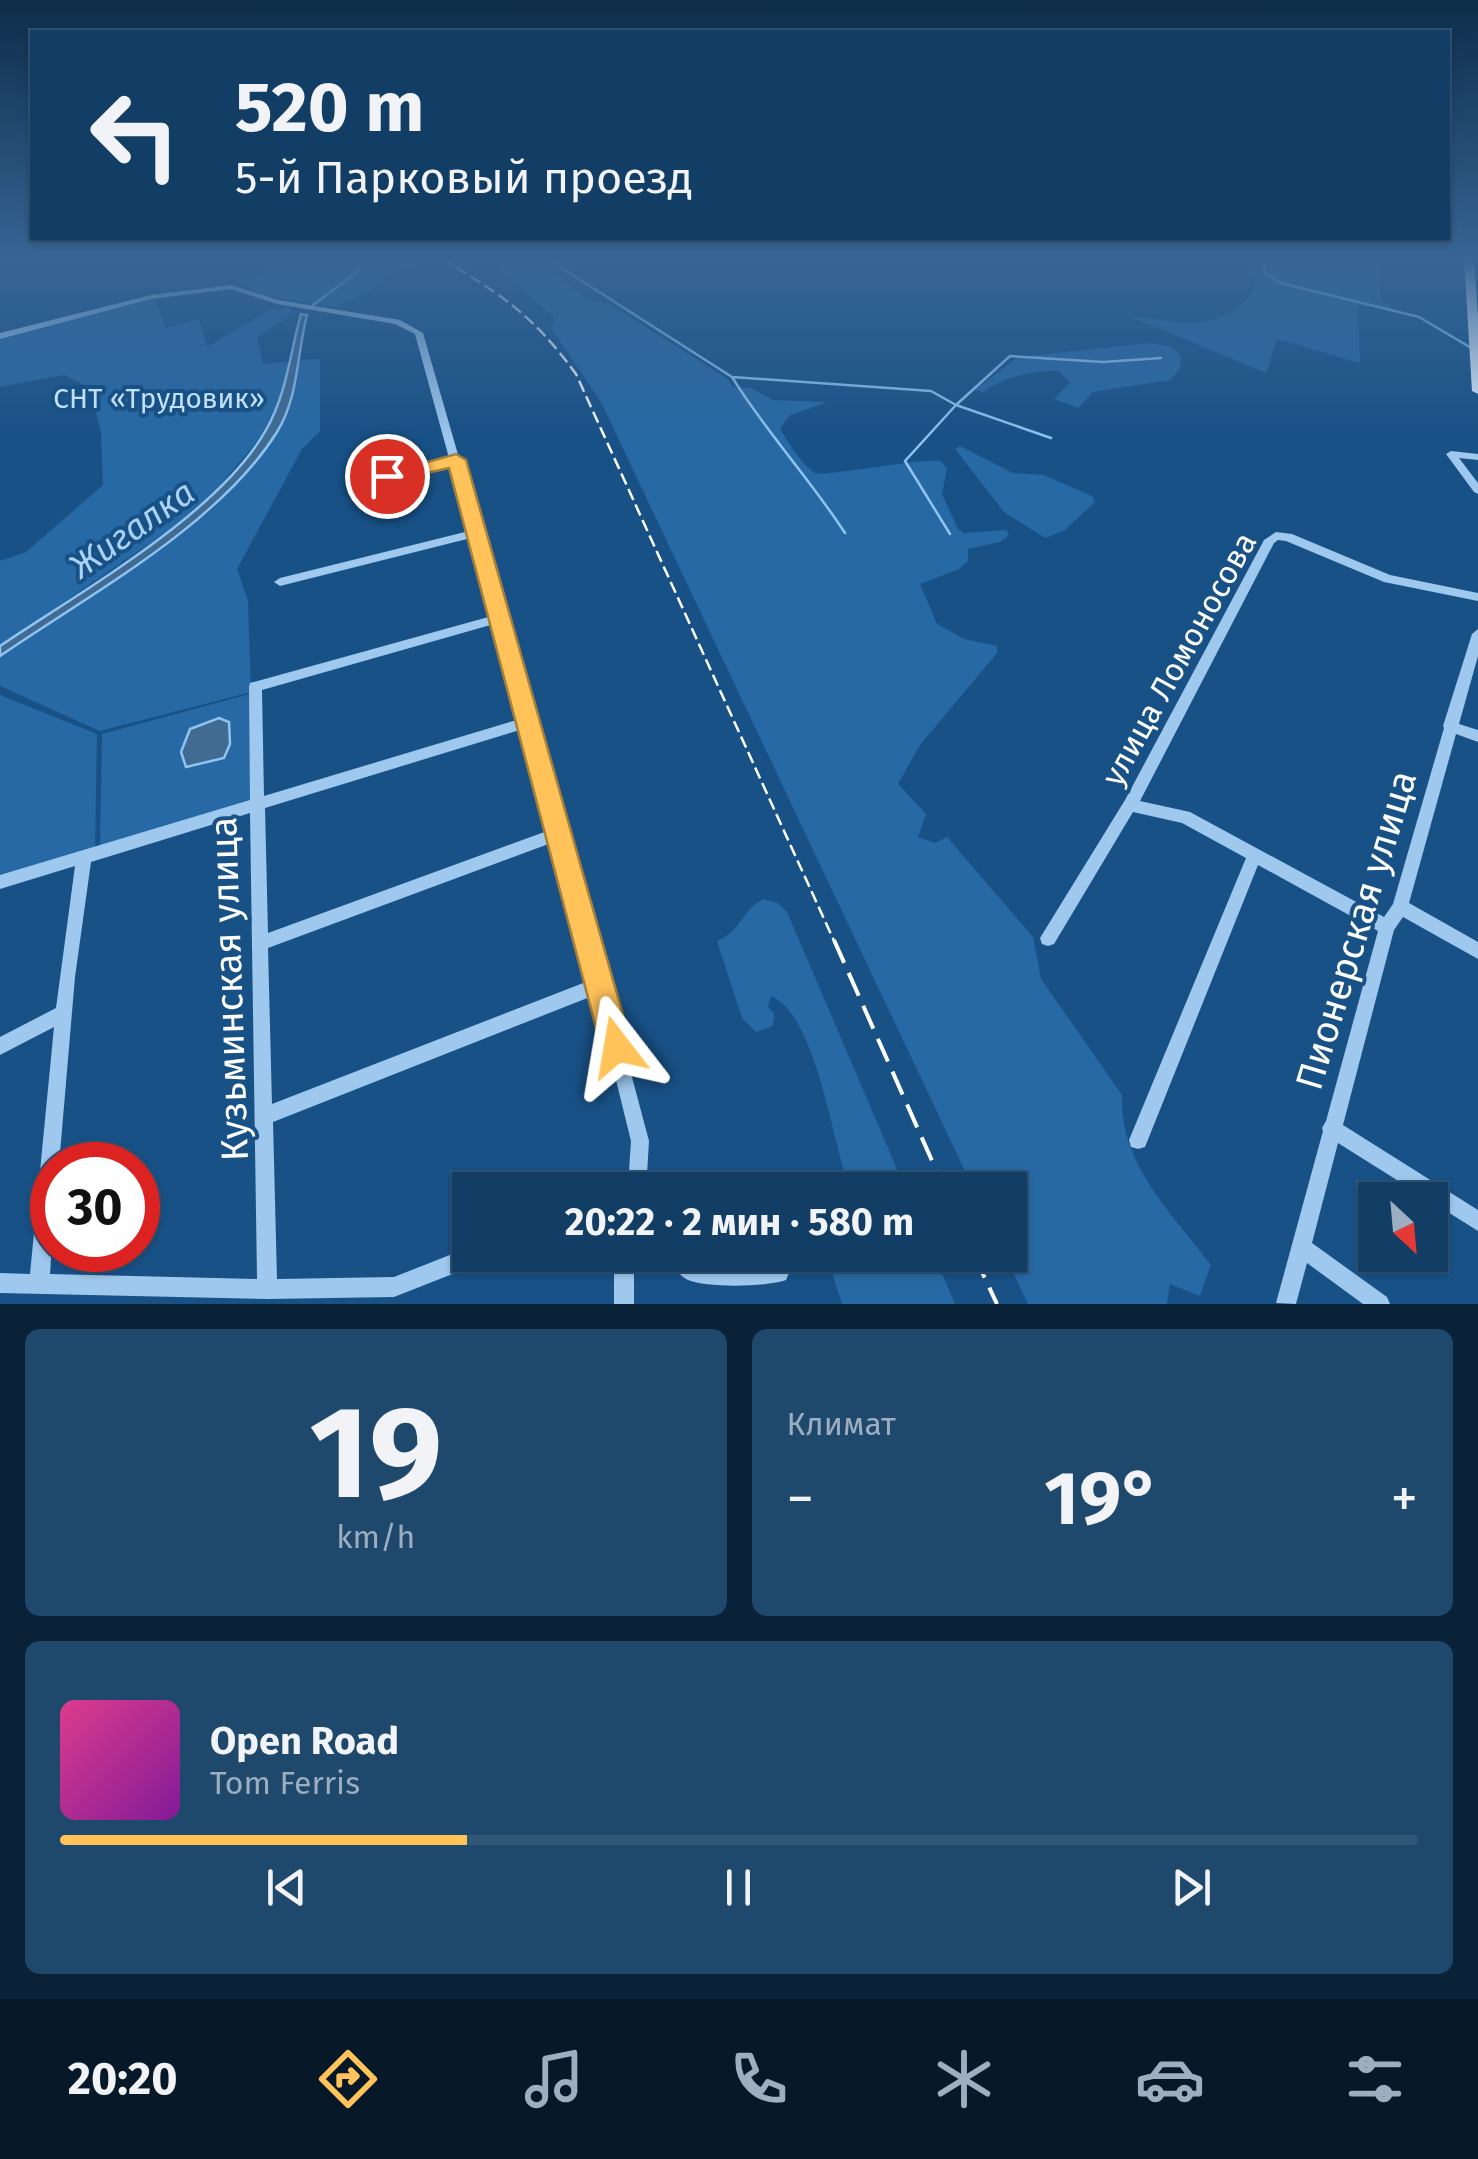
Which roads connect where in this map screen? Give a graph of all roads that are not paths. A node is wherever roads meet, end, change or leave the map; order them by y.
1 (66, 319) edge
2 (377, 319) edge
3 (0, 336) edge
4 (1475, 342) edge
5 (1477, 374) edge
6 (1478, 391) edge
7 (1478, 457) edge
8 (456, 460) junction
9 (364, 482) dead end
10 (1478, 490) edge
11 (476, 533) junction
12 (280, 582) dead end
13 (1478, 597) edge
14 (500, 618) junction
15 (1478, 634) edge
16 (529, 722) junction
17 (1450, 726) junction
18 (1478, 736) edge
19 (256, 804) junction
20 (1130, 805) junction
21 (560, 833) junction
22 (84, 855) junction
23 (1254, 856) junction
24 (0, 882) edge
25 (1400, 907) junction
26 (1387, 927) junction
27 (1048, 938) dead end
28 (261, 942) junction
29 (1478, 951) edge
30 (602, 985) junction
31 (64, 1013) junction
32 (0, 1046) edge
33 (267, 1115) junction
34 (1331, 1128) junction
35 (1138, 1140) dead end
36 (639, 1172) edge
37 (1478, 1221) edge
38 (1300, 1246) junction
39 (452, 1264) edge
40 (624, 1272) edge
41 (691, 1272) edge
42 (779, 1272) dead end
43 (0, 1284) edge
44 (39, 1284) junction
45 (267, 1290) junction
46 (624, 1304) edge
47 (1286, 1304) edge
48 (1380, 1304) edge

1 - 3 street
2 - 8 street
4 - 5 main road
5 - 6 main road
7 - 10 street
8 - 9 street
8 - 11 street
11 - 12 street
11 - 14 street
13 - 20 street, улица Ломоносова
14 - 16 street
14 - 19 street, Кузьминская улица
15 - 17 street, Пионерская улица
16 - 19 street
16 - 21 street
17 - 18 street
17 - 25 street, Пионерская улица
19 - 22 street
19 - 28 street, Кузьминская улица
20 - 23 street
20 - 27 street, улица Ломоносова
21 - 28 street
21 - 30 street
22 - 24 street
22 - 31 street
23 - 26 street
23 - 35 street
25 - 26 street, Пионерская улица
25 - 29 street
26 - 34 street, Пионерская улица
28 - 33 street, Кузьминская улица
30 - 33 street
30 - 36 street
31 - 32 street
31 - 44 street
33 - 45 street, Кузьминская улица
34 - 37 street
34 - 38 street, Пионерская улица
38 - 47 street, Пионерская улица
38 - 48 street
39 - 45 street
40 - 46 street
41 - 42 street
43 - 44 street
44 - 45 street

